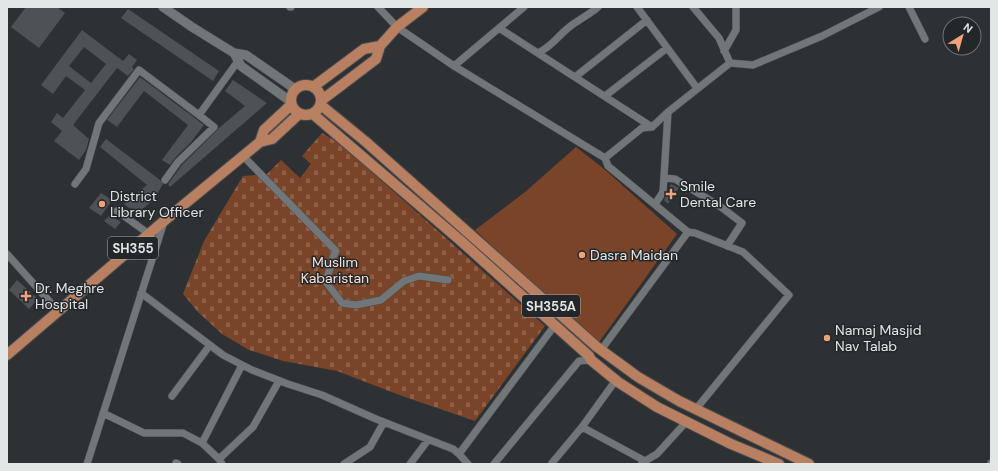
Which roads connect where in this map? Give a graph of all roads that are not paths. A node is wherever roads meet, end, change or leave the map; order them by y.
1 (378, 7) edge
2 (423, 7) edge
3 (524, 7) edge
4 (598, 7) edge
5 (637, 7) edge
6 (693, 7) edge
7 (736, 7) edge
8 (879, 7) edge
9 (909, 7) edge
10 (167, 8) edge
11 (647, 20) junction
12 (397, 27) junction
13 (499, 28) junction
14 (925, 39) dead end
15 (380, 46) junction
16 (667, 48) junction
17 (724, 51) junction
18 (538, 53) junction
19 (236, 57) junction
20 (730, 63) junction
21 (454, 66) junction
22 (575, 77) junction
23 (313, 87) junction
24 (697, 88) junction
25 (295, 89) junction
26 (605, 96) junction
27 (291, 103) junction
28 (322, 103) junction
29 (668, 112) junction
30 (299, 114) junction
31 (199, 115) junction
32 (314, 115) junction
33 (652, 127) junction
34 (260, 142) junction
35 (243, 156) junction
36 (605, 158) junction
37 (664, 178) junction
38 (165, 180) dead end
39 (75, 184) dead end
40 (654, 204) junction
41 (117, 211) dead end
42 (446, 212) junction
43 (164, 221) junction
44 (439, 222) junction
45 (688, 232) junction
46 (149, 234) junction
47 (727, 246) junction
48 (7, 254) edge
49 (448, 280) dead end
50 (141, 294) junction
51 (58, 311) junction
52 (555, 325) junction
53 (210, 345) junction
54 (601, 350) junction
55 (7, 355) edge
56 (592, 360) junction
57 (242, 365) junction
58 (616, 380) junction
59 (279, 381) junction
60 (172, 396) dead end
61 (696, 409) junction
62 (103, 413) junction
63 (687, 421) junction
64 (384, 422) junction
65 (582, 427) junction
66 (428, 440) junction
67 (202, 443) junction
68 (776, 447) junction
69 (459, 454) junction
70 (767, 459) junction
71 (220, 461) edge
72 (643, 462) edge
73 (87, 464) edge
74 (344, 464) edge
75 (410, 464) edge
76 (468, 464) edge
77 (494, 464) edge
78 (548, 464) edge
79 (553, 464) edge
80 (779, 464) edge
81 (809, 464) edge

1 - 12 street
2 - 12 main road
3 - 13 street
4 - 18 street
5 - 11 street
6 - 17 street
7 - 17 street
8 - 20 street
9 - 14 street
10 - 19 street
11 - 16 street
11 - 22 street
12 - 15 main road
12 - 21 street
13 - 18 street
13 - 21 street
15 - 23 main road
15 - 28 main road
16 - 24 street
16 - 26 street
17 - 20 street
18 - 22 street
19 - 25 street
19 - 27 street
19 - 31 street
20 - 24 street
21 - 36 street
22 - 26 street
23 - 25 main road
23 - 28 main road
24 - 29 street
25 - 27 main road, SH355
26 - 33 street
27 - 30 main road
27 - 34 main road, SH355
28 - 32 main road
28 - 42 main road, SH355A
29 - 33 street
29 - 37 street
30 - 32 main road
30 - 34 main road, SH355
31 - 38 street
31 - 39 street
32 - 44 main road, SH355A
33 - 36 street
34 - 35 main road, SH355
35 - 43 main road, SH355
35 - 49 street
36 - 40 street
37 - 40 street
37 - 47 street
40 - 45 street
41 - 46 street
42 - 44 main road
42 - 54 main road, SH355A
43 - 46 main road, SH355
43 - 50 street
44 - 52 main road, SH355A
45 - 47 street
45 - 54 street
46 - 51 main road, SH355
47 - 61 street
48 - 51 street
50 - 53 street
50 - 62 street
51 - 55 main road, SH355
52 - 56 main road, SH355A
52 - 69 street
53 - 57 street
53 - 60 street
54 - 56 main road
54 - 61 main road, SH355A
56 - 58 main road, SH355A
56 - 77 street
57 - 59 street
57 - 67 street
58 - 63 main road, SH355A
58 - 65 street
59 - 64 street
59 - 71 street
61 - 63 main road
61 - 68 main road, SH355A
62 - 67 street
62 - 73 street
63 - 70 main road, SH355A
63 - 72 street
64 - 66 street
64 - 74 street
65 - 72 street
65 - 79 street
66 - 69 street
66 - 75 street
67 - 71 street
68 - 70 main road
68 - 81 main road, SH355A
69 - 76 street
70 - 80 main road, SH355A
78 - 79 street

